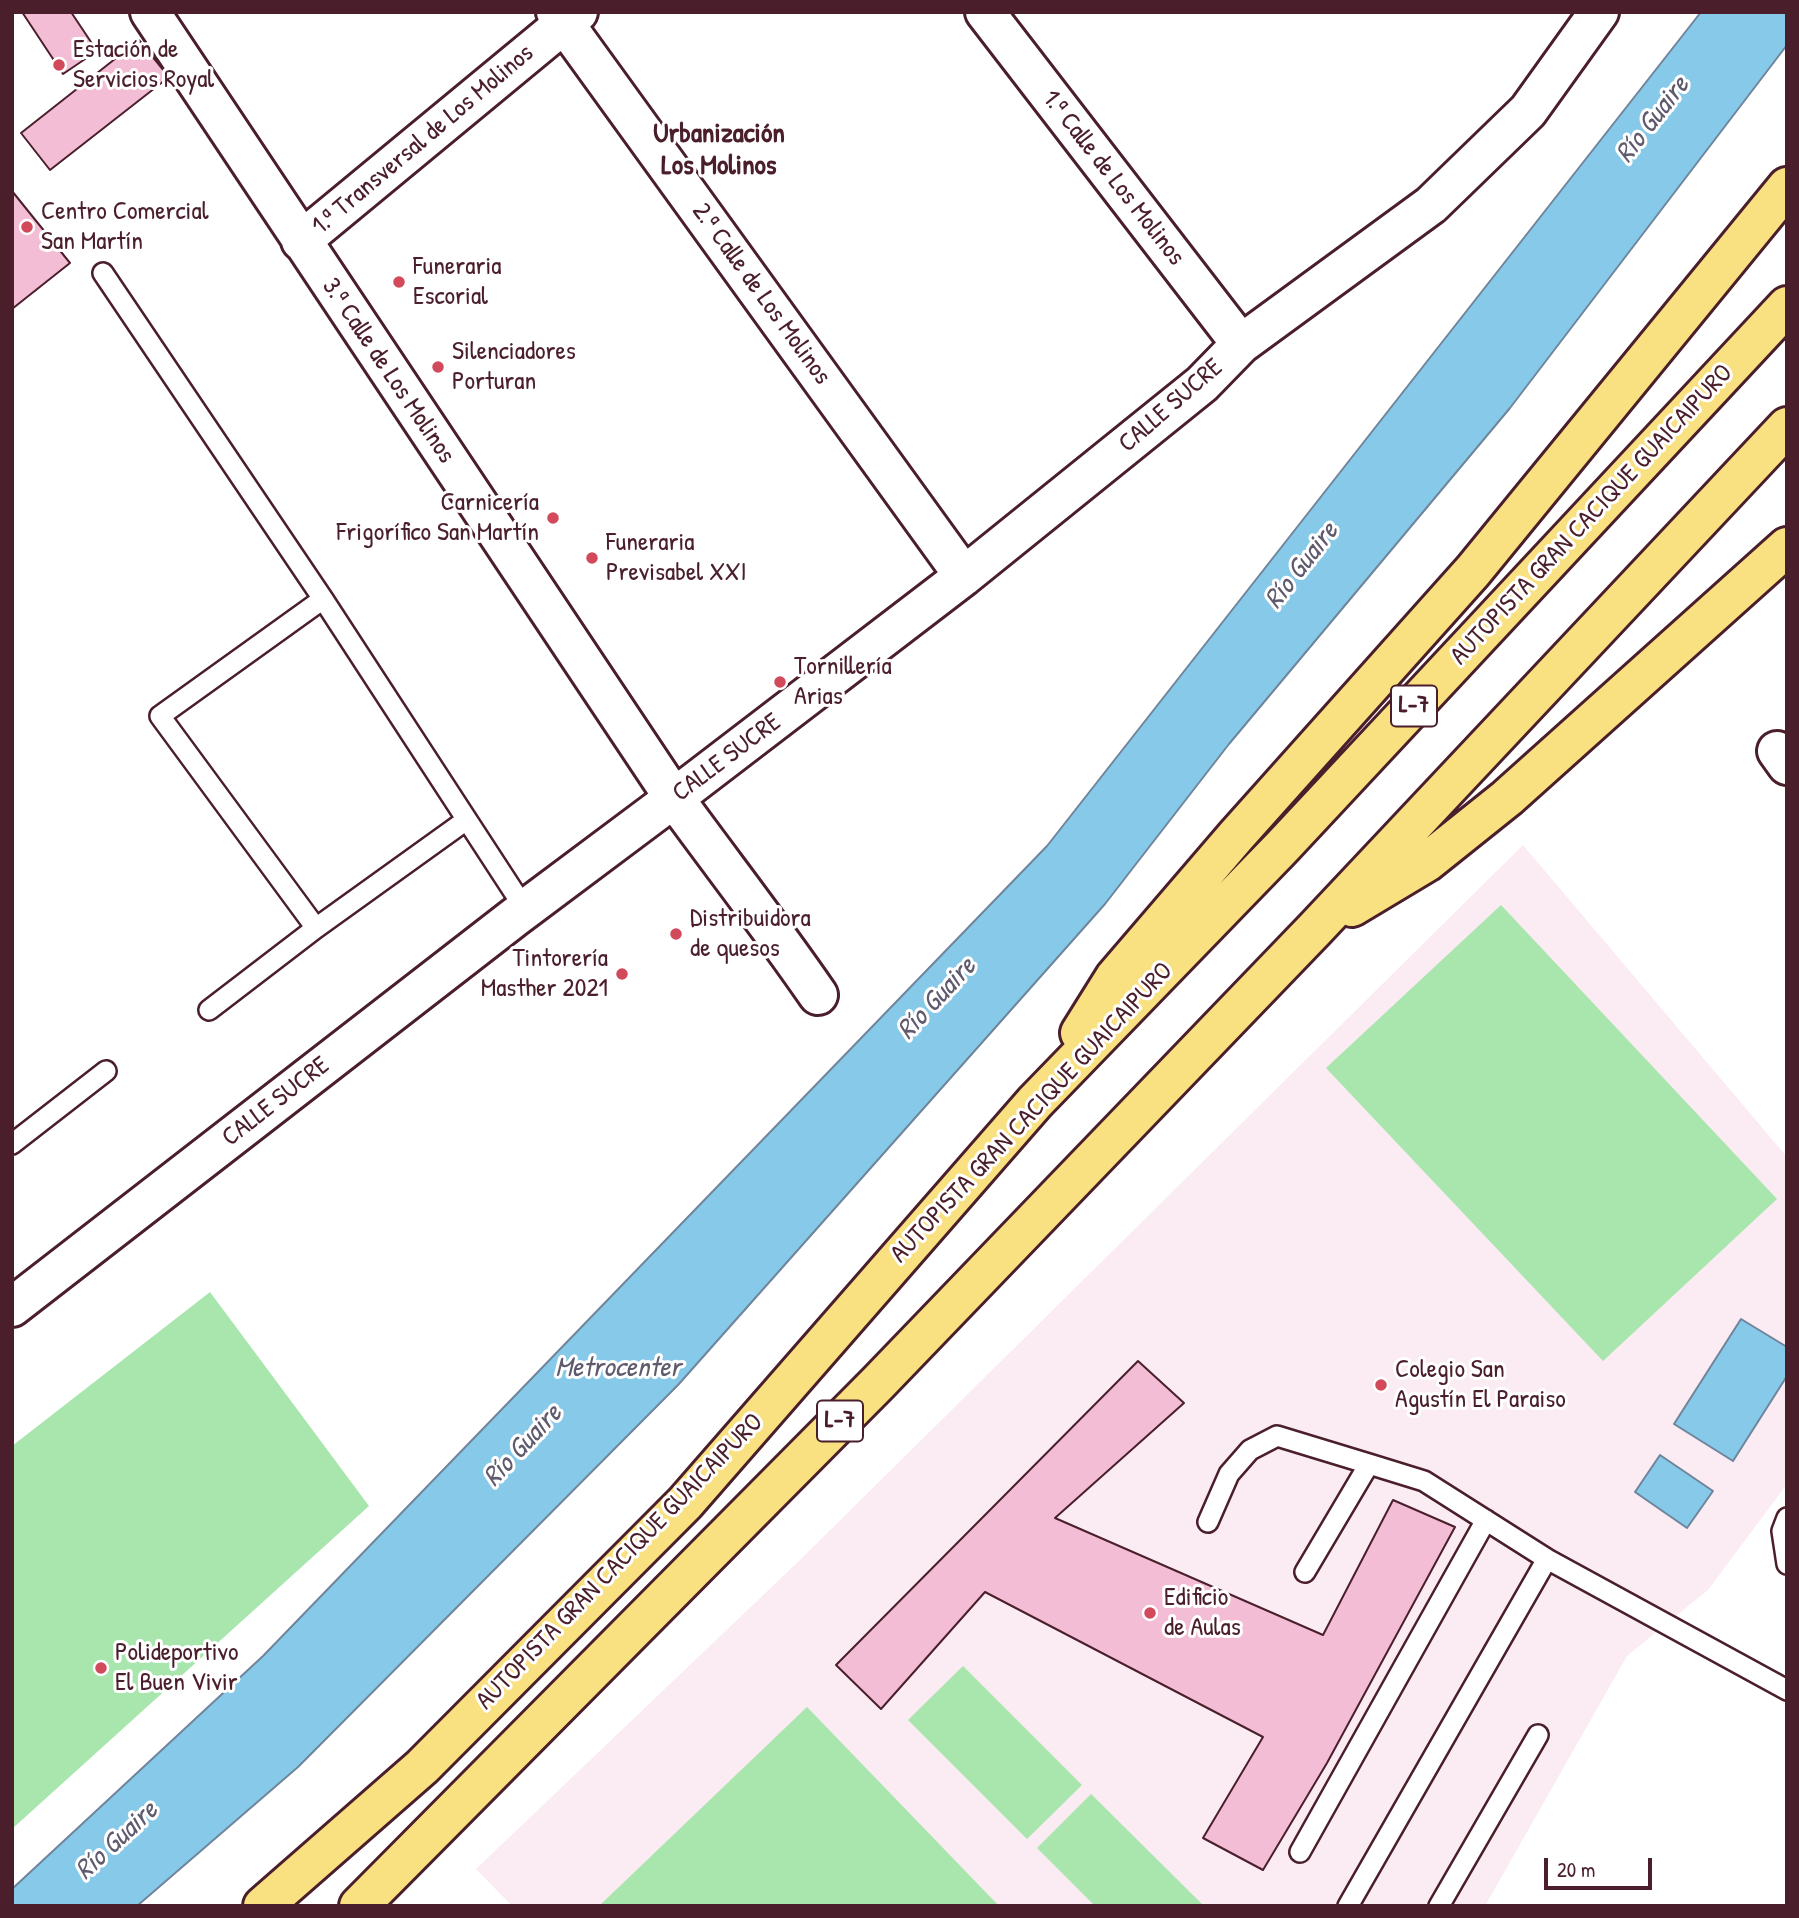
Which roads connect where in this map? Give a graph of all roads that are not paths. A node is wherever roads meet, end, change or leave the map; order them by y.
1 (150, 12) edge
2 (985, 12) edge
3 (1599, 12) edge
4 (566, 16) edge
5 (1787, 187) edge
6 (301, 241) junction
7 (103, 273) dead end
8 (1787, 306) edge
9 (1241, 344) junction
10 (1787, 427) edge
11 (1787, 547) edge
12 (964, 576) junction
13 (323, 599) junction
14 (674, 799) junction
15 (465, 821) junction
16 (525, 909) junction
17 (316, 928) junction
18 (1315, 929) junction
19 (818, 995) dead end
20 (209, 1010) dead end
21 (106, 1071) dead end
22 (1035, 1102) junction
23 (12, 1144) edge
24 (12, 1307) edge
25 (1369, 1464) junction
26 (1787, 1518) edge
27 (1486, 1520) junction
28 (1208, 1522) dead end
29 (1547, 1559) junction
30 (1787, 1564) edge
31 (1305, 1572) dead end
32 (1787, 1690) edge
33 (1538, 1735) dead end
34 (1300, 1852) dead end
35 (263, 1906) edge
36 (359, 1906) edge
37 (1348, 1906) edge
38 (1439, 1906) edge

1 - 6 street, 3.ª Calle de Los Molinos
2 - 9 street, 1.ª Calle de Los Molinos
3 - 9 street, CALLE SUCRE
4 - 6 street, 1.ª Transversal de Los Molinos
4 - 12 street, 2.ª Calle de Los Molinos
5 - 22 highway
6 - 14 street, 3.ª Calle de Los Molinos
7 - 13 lane
8 - 22 highway, AUTOPISTA GRAN CACIQUE GUAICAIPURO / L-7
9 - 12 street, CALLE SUCRE
10 - 18 highway, L-7
11 - 18 highway
12 - 14 street, CALLE SUCRE
13 - 15 lane
13 - 17 lane
14 - 16 street, CALLE SUCRE
14 - 19 street, 3.ª Calle de Los Molinos
15 - 16 lane
15 - 17 lane
16 - 24 street, CALLE SUCRE
17 - 20 lane
18 - 36 highway, L-7
21 - 23 lane
22 - 35 highway, AUTOPISTA GRAN CACIQUE GUAICAIPURO / L-7
25 - 27 lane
25 - 28 lane
25 - 31 lane
26 - 30 lane
27 - 29 lane
27 - 34 lane
29 - 32 lane
29 - 37 lane
33 - 38 lane

